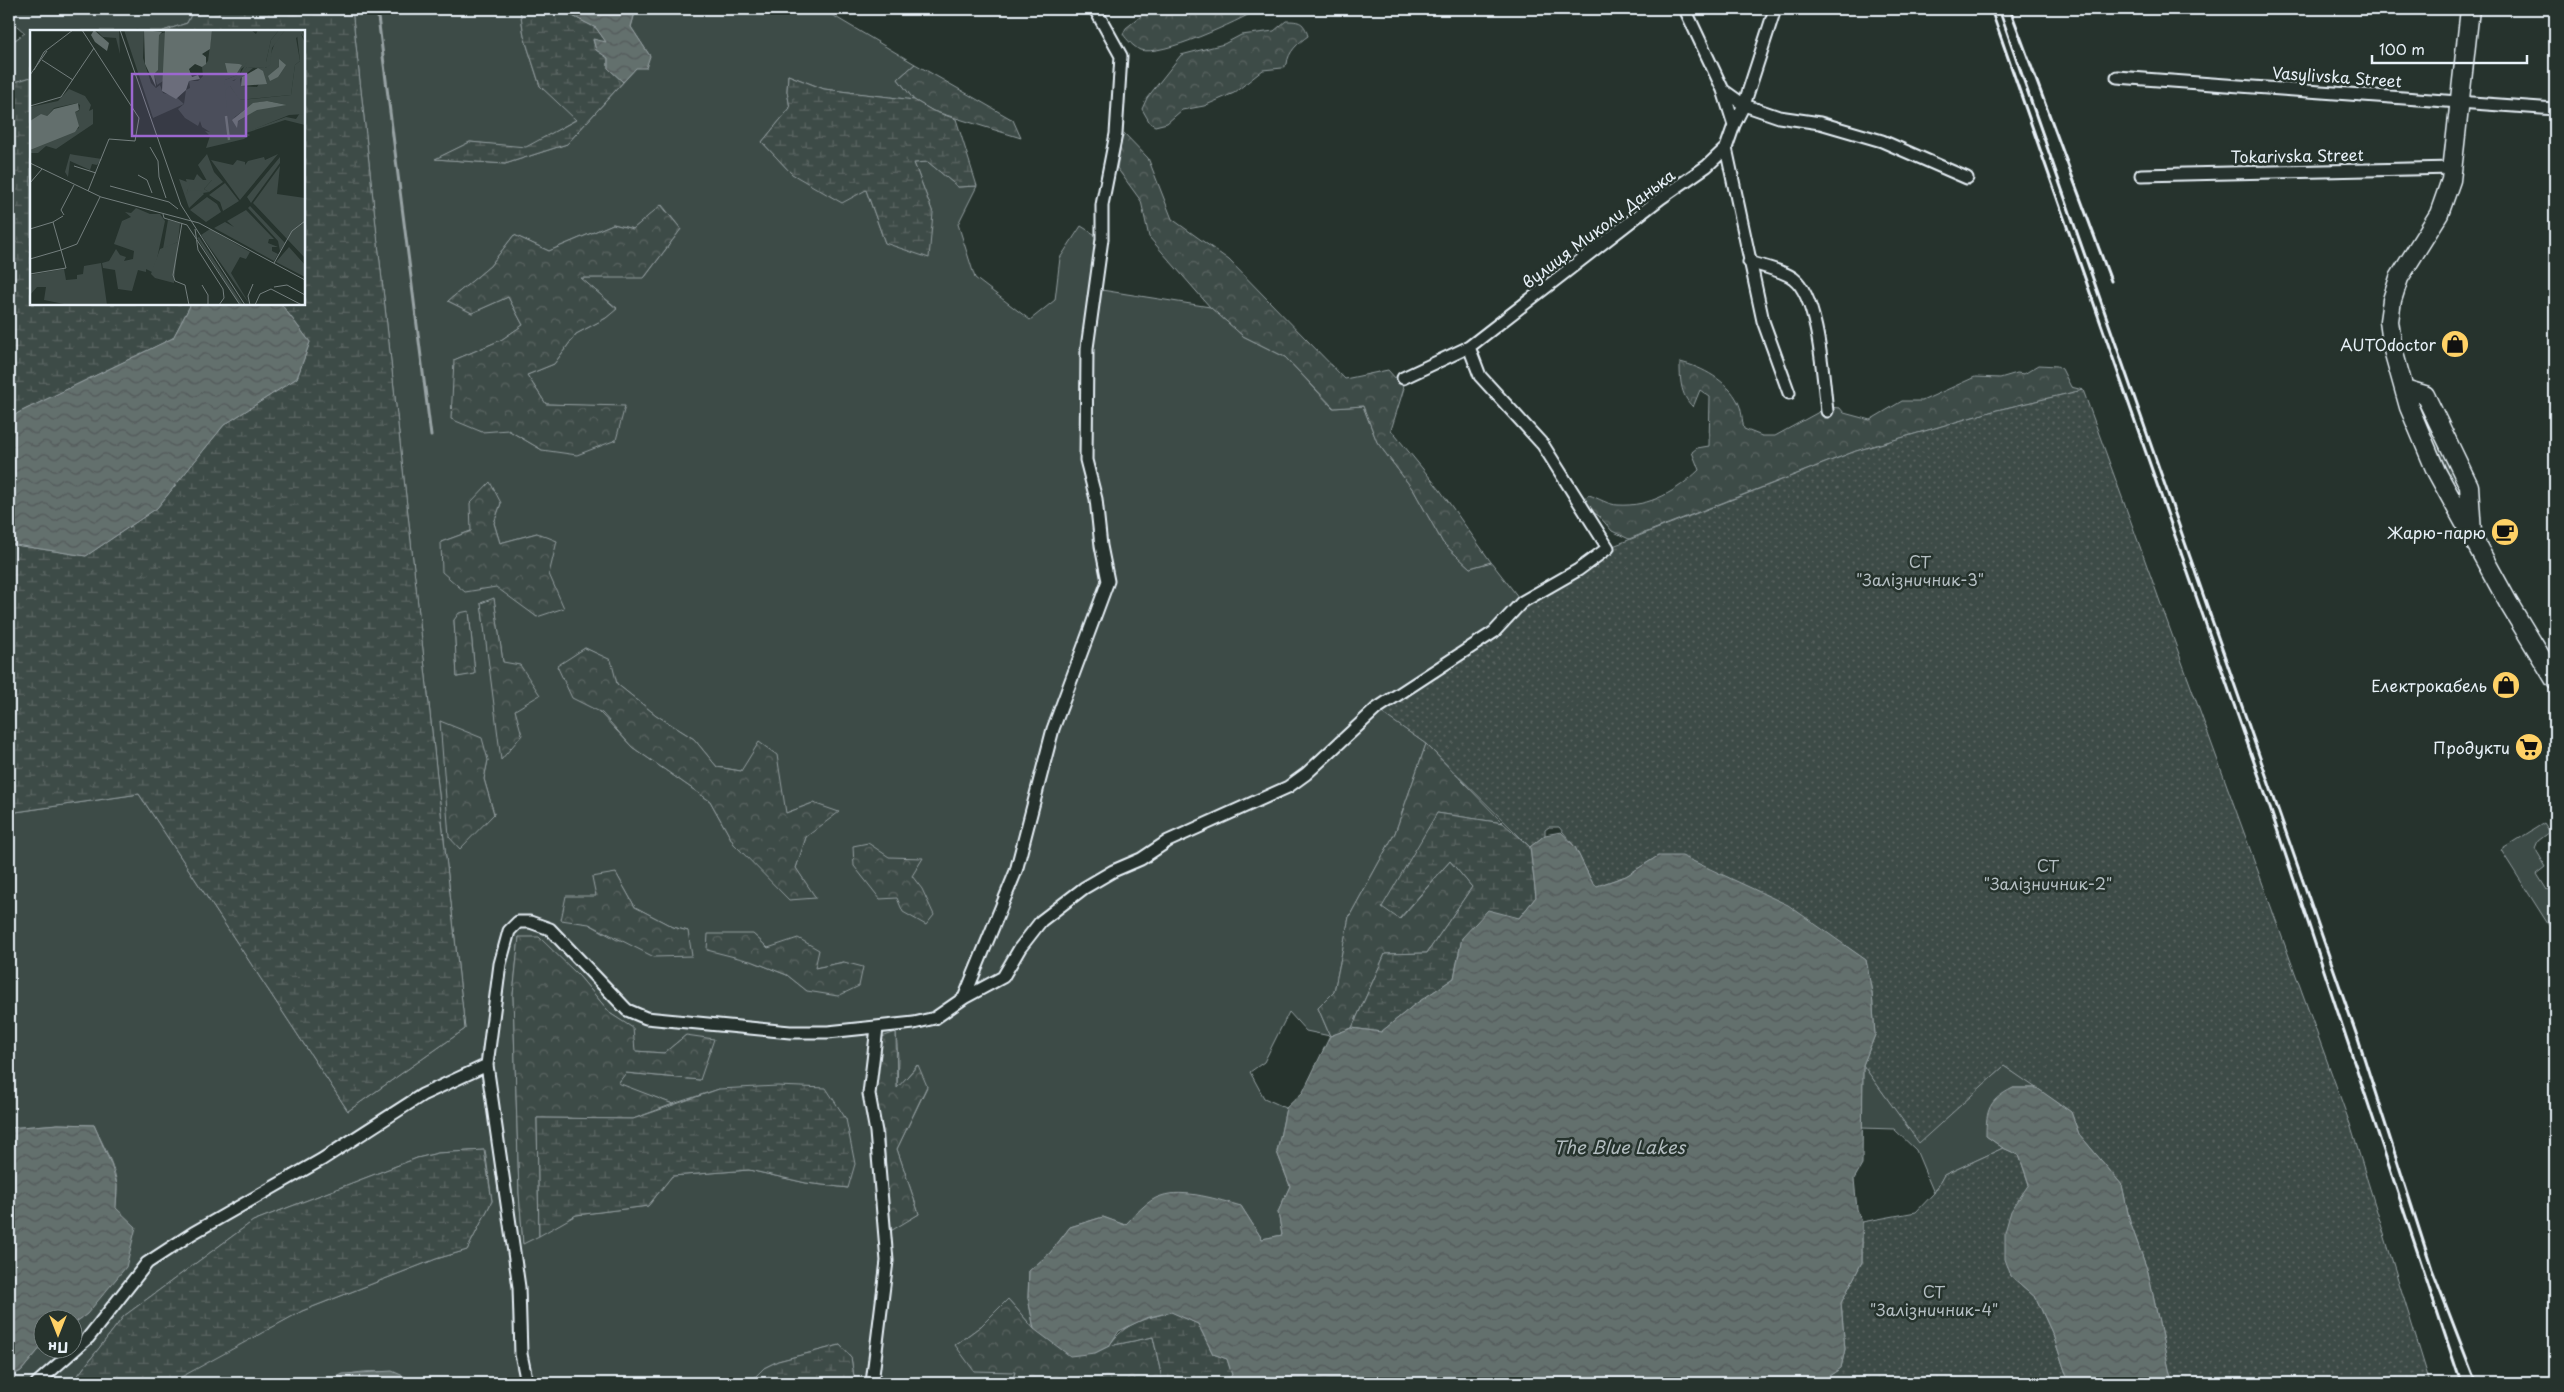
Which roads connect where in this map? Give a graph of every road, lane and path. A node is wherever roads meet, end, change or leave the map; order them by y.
1 (1095, 9) edge
2 (1685, 9) edge
3 (1775, 9) edge
4 (2470, 9) edge
5 (2117, 77) dead end
6 (1723, 90) junction
7 (2461, 102) junction
8 (1744, 105) junction
9 (2555, 109) edge
10 (1734, 125) junction
11 (1726, 148) junction
12 (2453, 168) junction
13 (2142, 175) dead end
14 (1967, 178) dead end
15 (1749, 262) junction
16 (1469, 347) junction
17 (1403, 378) dead end
18 (1789, 393) dead end
19 (1827, 411) dead end
20 (2555, 680) edge
21 (964, 998) junction
22 (876, 1028) junction
23 (487, 1065) junction
24 (37, 1383) edge
25 (527, 1383) edge
26 (872, 1383) edge

1 - 21 street
2 - 6 street
3 - 8 street, вулиця Миколи Данька
4 - 7 main road
5 - 7 street, Vasylivska Street
6 - 8 street
6 - 10 street
7 - 9 street, Vasylivska Street
7 - 12 main road
8 - 10 street, вулиця Миколи Данька
8 - 14 street
10 - 11 street, вулиця Миколи Данька
11 - 15 street
11 - 16 street, вулиця Миколи Данька
12 - 13 street, Tokarivska Street
12 - 20 main road
15 - 18 street
15 - 19 street
16 - 17 street, вулиця Миколи Данька
16 - 21 street
21 - 22 street
22 - 23 street
22 - 26 street
23 - 24 street
23 - 25 street

